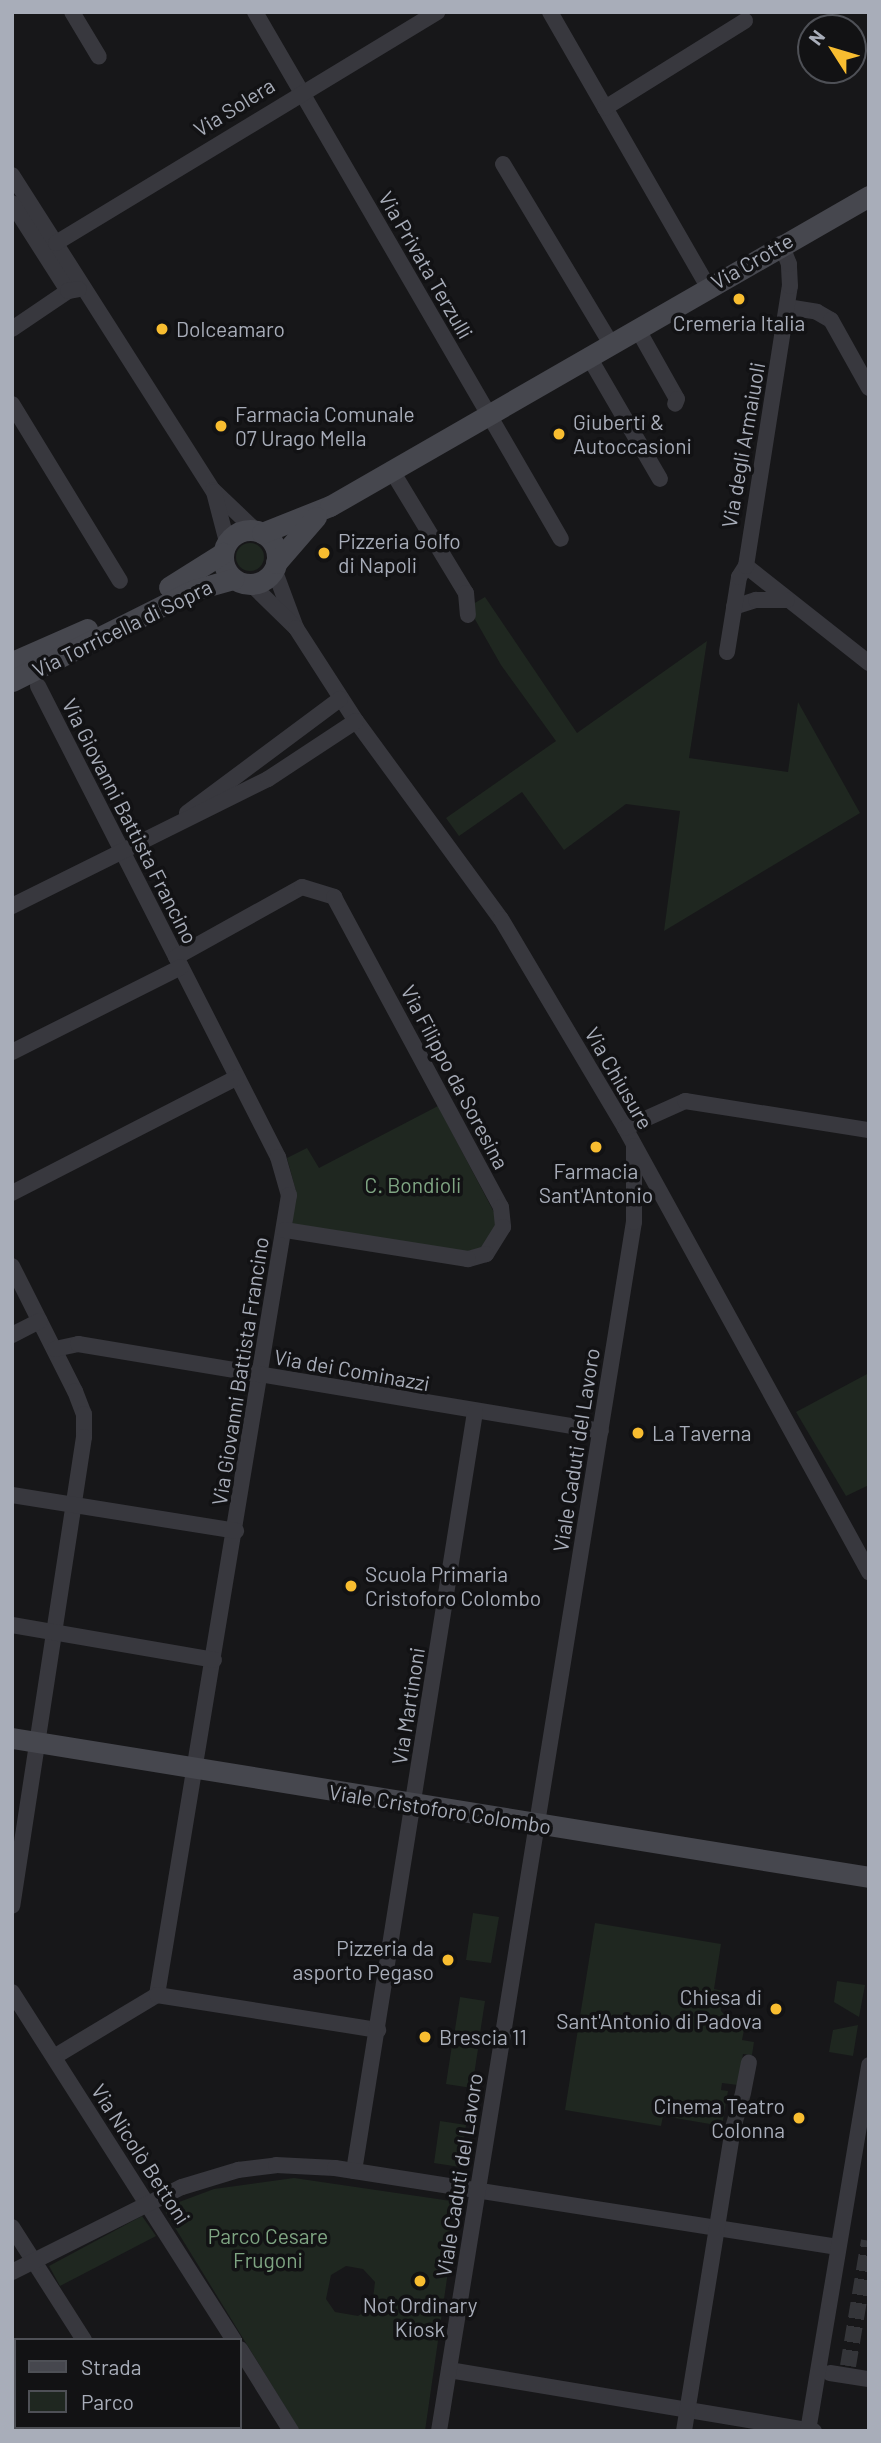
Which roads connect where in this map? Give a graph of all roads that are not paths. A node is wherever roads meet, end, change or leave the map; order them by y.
1 (72, 12) edge
2 (255, 12) edge
3 (438, 12) edge
4 (550, 12) edge
5 (745, 21) dead end
6 (99, 57) dead end
7 (300, 92) junction
8 (605, 108) junction
9 (503, 164) dead end
10 (12, 175) edge
11 (869, 196) edge
12 (12, 203) edge
13 (56, 243) junction
14 (781, 244) junction
15 (708, 287) junction
16 (86, 288) junction
17 (68, 291) junction
18 (787, 307) junction
19 (637, 328) junction
20 (12, 329) edge
21 (611, 344) junction
22 (589, 357) junction
23 (869, 388) edge
24 (678, 400) dead end
25 (12, 404) edge
26 (489, 415) junction
27 (392, 471) junction
28 (660, 479) dead end
29 (214, 490) junction
30 (330, 506) junction
31 (259, 532) junction
32 (561, 539) dead end
33 (225, 547) junction
34 (275, 566) junction
35 (746, 566) junction
36 (120, 581) dead end
37 (242, 581) junction
38 (787, 600) junction
39 (734, 607) junction
40 (468, 615) dead end
41 (296, 628) junction
42 (727, 652) dead end
43 (12, 662) edge
44 (869, 663) edge
45 (12, 681) edge
46 (38, 686) dead end
47 (340, 699) junction
48 (356, 722) junction
49 (180, 819) junction
50 (122, 852) junction
51 (12, 906) edge
52 (178, 962) junction
53 (12, 1052) edge
54 (236, 1078) junction
55 (625, 1128) junction
56 (869, 1130) edge
57 (634, 1146) junction
58 (654, 1185) junction
59 (12, 1193) edge
60 (634, 1222) junction
61 (284, 1230) junction
62 (12, 1266) edge
63 (40, 1321) junction
64 (12, 1335) edge
65 (55, 1349) junction
66 (261, 1376) junction
67 (475, 1412) junction
68 (601, 1431) junction
69 (12, 1495) edge
70 (74, 1505) junction
71 (236, 1531) junction
72 (869, 1573) edge
73 (12, 1625) edge
74 (53, 1632) junction
75 (214, 1660) junction
76 (12, 1738) edge
77 (40, 1742) junction
78 (195, 1769) junction
79 (414, 1804) junction
80 (537, 1825) junction
81 (869, 1877) edge
82 (12, 1906) edge
83 (12, 1992) edge
84 (157, 1996) junction
85 (378, 2030) junction
86 (54, 2057) junction
87 (749, 2063) dead end
88 (869, 2065) edge
89 (743, 2093) tunnel mouth
90 (733, 2128) tunnel mouth
91 (354, 2171) junction
92 (478, 2190) junction
93 (147, 2204) junction
94 (12, 2227) edge
95 (717, 2227) junction
96 (838, 2247) junction
97 (34, 2261) junction
98 (12, 2272) edge
99 (83, 2338) edge
100 (233, 2338) edge
101 (242, 2352) edge
102 (449, 2370) junction
103 (830, 2373) dead end
104 (869, 2379) edge
105 (688, 2409) junction
106 (810, 2430) edge
107 (291, 2431) edge
108 (439, 2431) edge
109 (684, 2431) edge

1 - 6 street
2 - 7 street, Via Privata Terzulli
3 - 7 street, Via Solera
4 - 8 street
5 - 8 street
7 - 13 street, Via Solera
7 - 26 street, Via Privata Terzulli
8 - 15 street
9 - 21 street
10 - 13 street
11 - 14 street, Via Crotte
12 - 17 street
13 - 16 street
14 - 15 street, Via Crotte
14 - 18 street, Via degli Armaiuoli
15 - 19 street, Via Crotte
16 - 17 street
16 - 29 street
17 - 20 street
18 - 23 street
18 - 35 street, Via degli Armaiuoli
19 - 21 street, Via Crotte
19 - 24 street
21 - 22 street, Via Crotte
22 - 26 street, Via Crotte
22 - 28 street
25 - 36 street
26 - 27 street, Via Crotte
26 - 32 street, Via Privata Terzulli
27 - 30 street, Via Crotte
27 - 40 street
29 - 31 street
29 - 33 street
30 - 31 street, Via Crotte
30 - 34 street, Via Crotte
31 - 33 street, Via Torricella di Sopra
31 - 34 street
33 - 37 street, Via Torricella di Sopra
33 - 43 street, Via Torricella di Sopra
34 - 37 street, Via Torricella di Sopra
34 - 41 street, Via Chiusure
35 - 38 street
35 - 39 street, Via degli Armaiuoli
37 - 41 street, Via Chiusure
37 - 45 street, Via Torricella di Sopra
38 - 39 street
38 - 44 street
39 - 42 street, Via degli Armaiuoli
41 - 47 street, Via Chiusure
46 - 50 street, Via Giovanni Battista Francino
47 - 48 street, Via Chiusure
47 - 49 street
48 - 49 street
48 - 55 street, Via Chiusure
49 - 50 street
50 - 51 street
50 - 52 street, Via Giovanni Battista Francino
52 - 53 street, Via Filippo da Soresina
52 - 54 street, Via Giovanni Battista Francino
52 - 61 street, Via Filippo da Soresina
54 - 59 street
54 - 61 street, Via Giovanni Battista Francino
55 - 56 street
55 - 57 street, Via Chiusure
57 - 58 street, Via Chiusure
57 - 60 street, Viale Caduti del Lavoro
58 - 60 street, Viale Caduti del Lavoro
58 - 72 street, Via Chiusure
60 - 68 street, Viale Caduti del Lavoro
61 - 66 street, Via Giovanni Battista Francino
62 - 63 street
63 - 64 street
63 - 65 street
65 - 66 street, Via dei Cominazzi
65 - 70 street
66 - 67 street, Via dei Cominazzi
66 - 71 street, Via Giovanni Battista Francino
67 - 68 street, Via dei Cominazzi
67 - 79 street, Via Martinoni
68 - 80 street, Viale Caduti del Lavoro
69 - 70 street
70 - 71 street
70 - 74 street
71 - 75 street, Via Giovanni Battista Francino
73 - 74 street
74 - 75 street
74 - 77 street
75 - 78 street, Via Giovanni Battista Francino
76 - 77 street, Viale Cristoforo Colombo
77 - 78 street, Viale Cristoforo Colombo
77 - 82 street
78 - 79 street, Viale Cristoforo Colombo
78 - 84 street, Via Giovanni Battista Francino
79 - 80 street, Viale Cristoforo Colombo
79 - 85 street, Via Martinoni
80 - 81 street, Viale Cristoforo Colombo
80 - 92 street, Viale Caduti del Lavoro
83 - 86 street, Via Nicolò Bettoni
84 - 85 street
84 - 86 street
85 - 91 street, Via Martinoni
86 - 93 street, Via Nicolò Bettoni
87 - 89 street
88 - 96 street
90 - 95 street
91 - 92 street
91 - 93 street
92 - 95 street
92 - 102 street, Viale Caduti del Lavoro
93 - 97 street
93 - 100 street, Via Nicolò Bettoni
94 - 97 street
95 - 96 street
95 - 105 street
96 - 106 street
97 - 98 street
97 - 99 street
101 - 107 street
102 - 105 street
102 - 108 street, Viale Caduti del Lavoro
103 - 104 street
105 - 106 street
105 - 109 street

